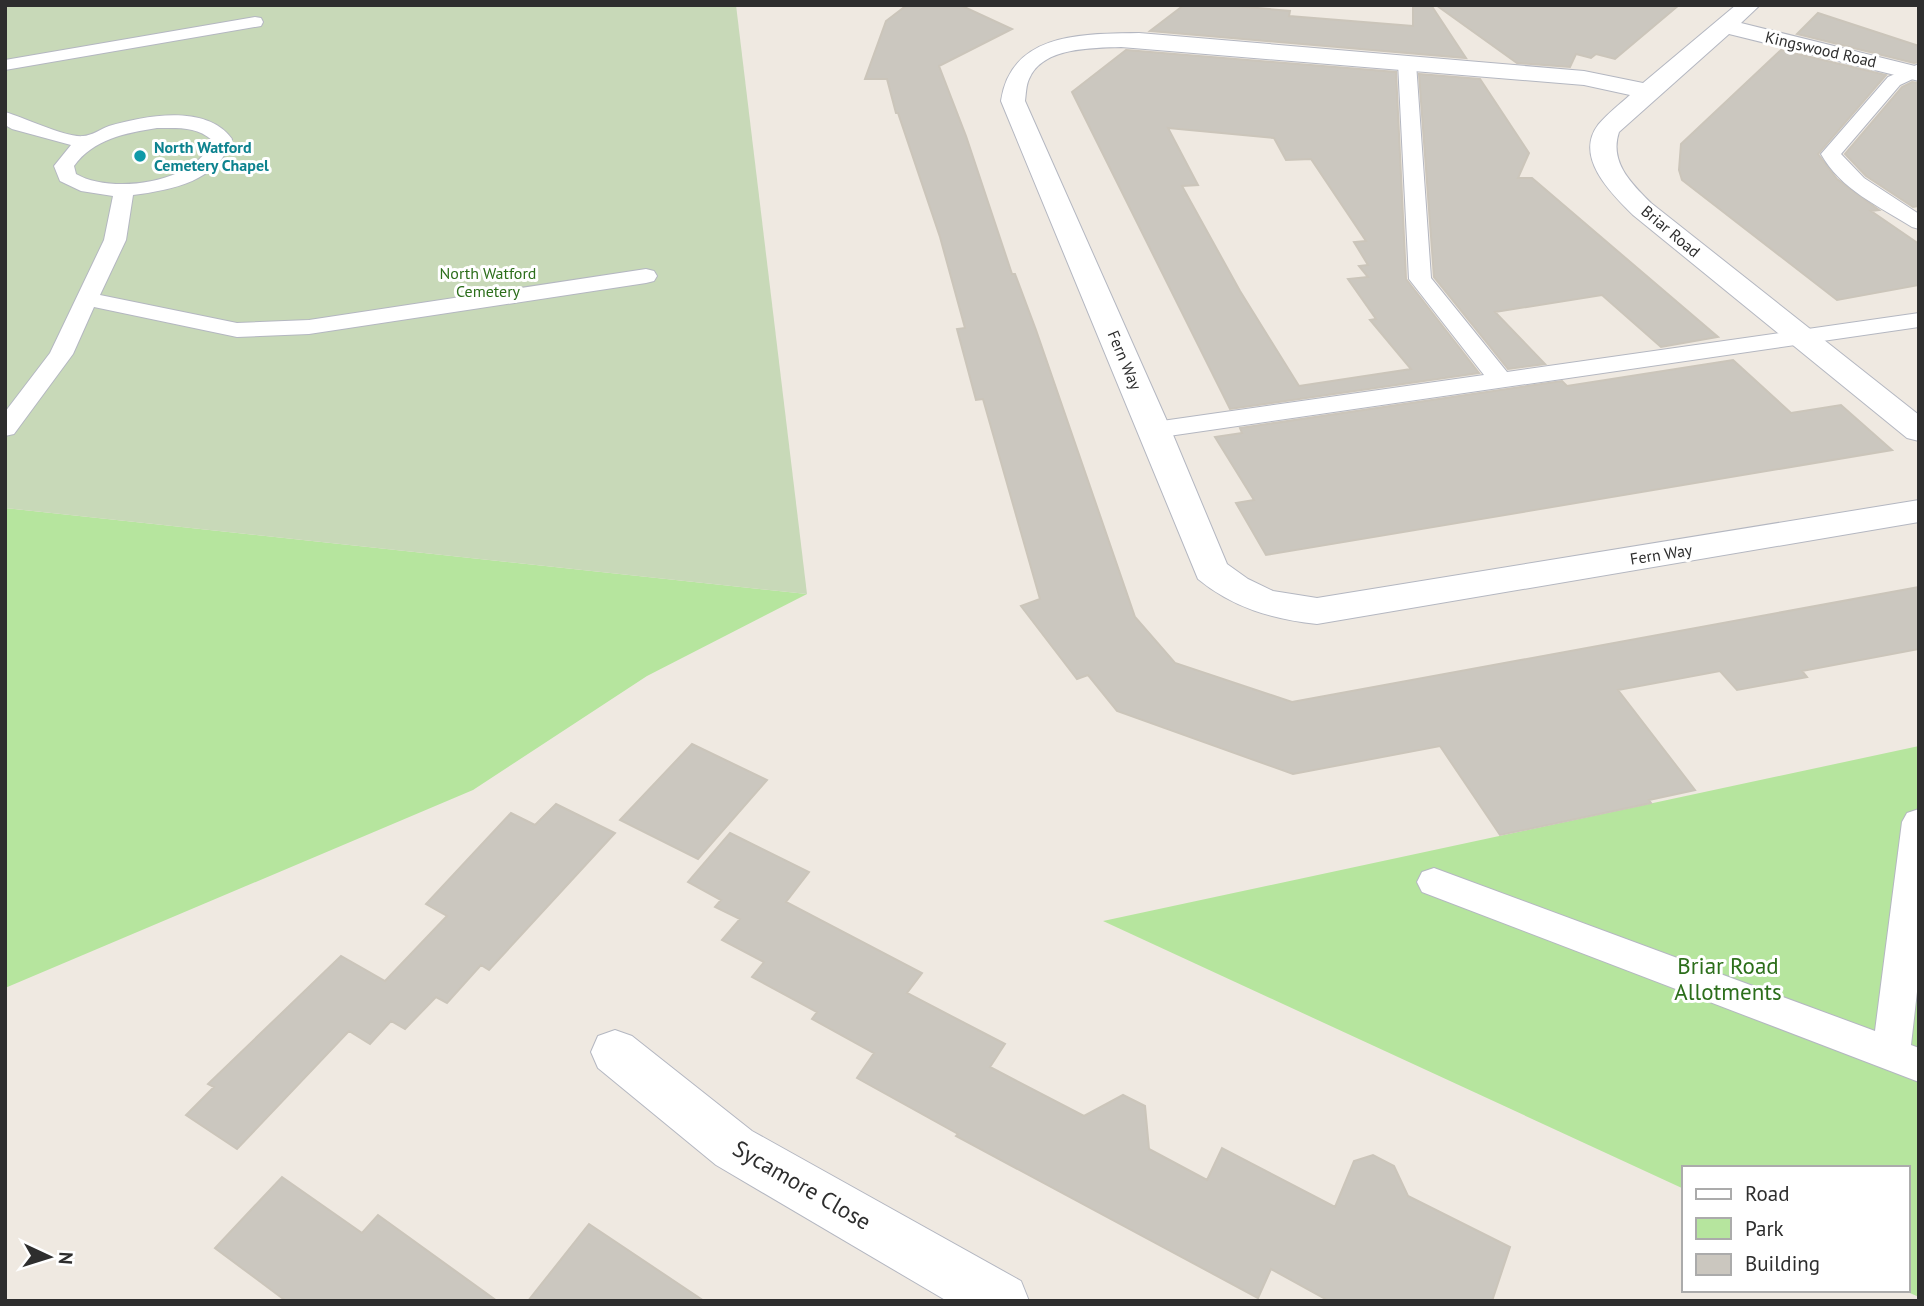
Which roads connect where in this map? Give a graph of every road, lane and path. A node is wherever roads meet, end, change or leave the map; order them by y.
1 (1749, 5) edge
2 (255, 22) dead end
3 (1724, 26) junction
4 (1407, 63) junction
5 (5, 65) edge
6 (1916, 72) edge
7 (1648, 91) junction
8 (5, 118) edge
9 (86, 143) junction
10 (124, 190) junction
11 (1919, 223) edge
12 (646, 276) dead end
13 (87, 299) junction
14 (1919, 320) edge
15 (1800, 337) junction
16 (1501, 381) junction
17 (5, 429) edge
18 (1155, 430) junction
19 (1919, 430) edge
20 (1919, 511) edge
21 (1919, 822) edge
22 (1434, 882) dead end
23 (615, 1052) dead end
24 (1905, 1059) edge
25 (1001, 1301) edge

1 - 3 street, Briar Road
2 - 5 lane
3 - 6 street, Kingswood Road
3 - 7 street, Briar Road
4 - 7 street, Fern Way
4 - 16 lane
4 - 18 street, Fern Way
6 - 11 lane
7 - 15 street, Briar Road
8 - 9 lane
9 - 10 lane
9 - 10 lane
10 - 13 lane
12 - 13 lane
13 - 17 lane
14 - 15 lane
15 - 16 lane
15 - 19 street, Briar Road
16 - 18 lane
18 - 20 street, Fern Way
21 - 24 lane
22 - 24 lane
23 - 25 street, Sycamore Close

